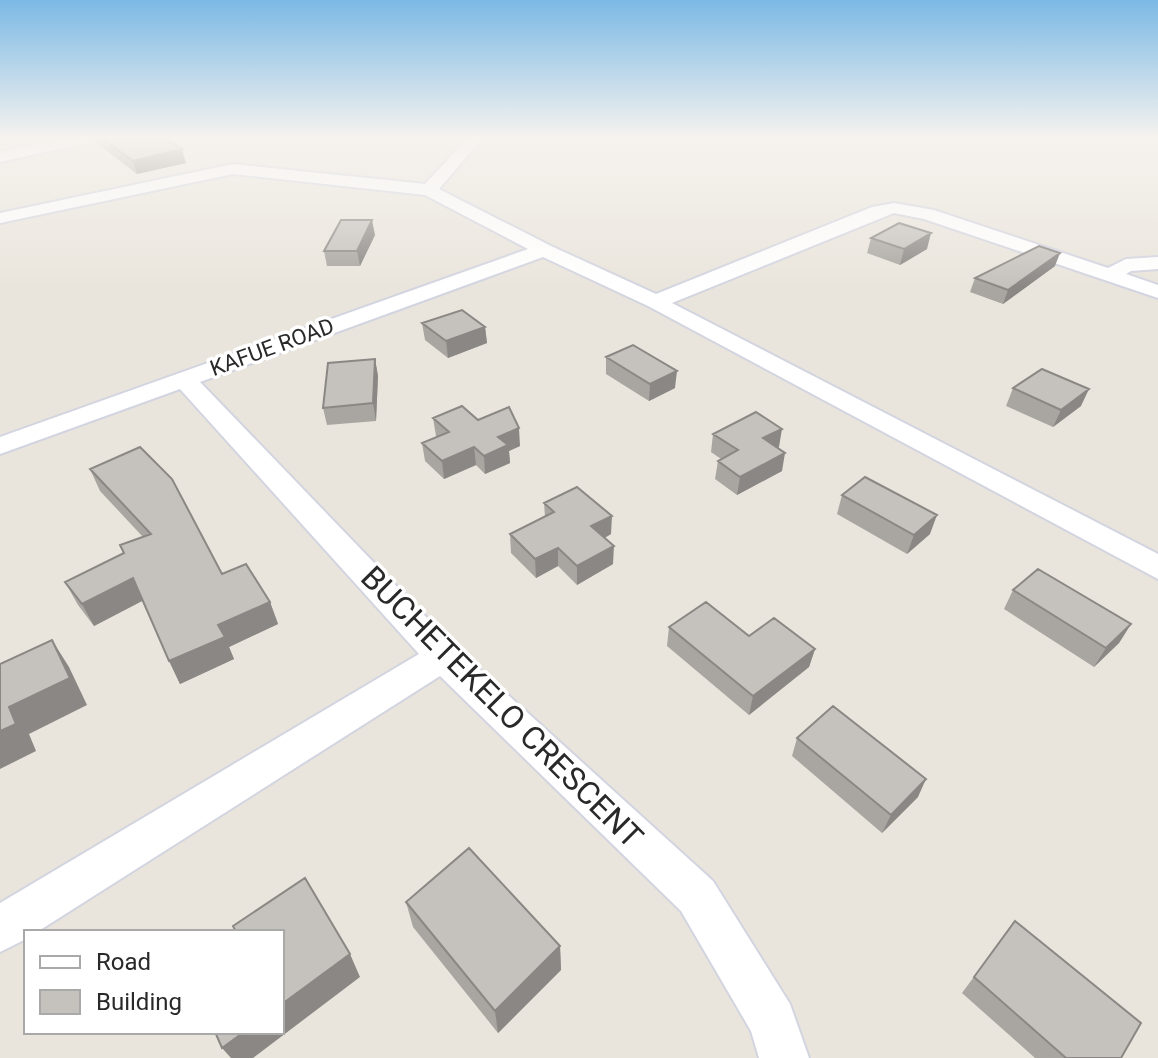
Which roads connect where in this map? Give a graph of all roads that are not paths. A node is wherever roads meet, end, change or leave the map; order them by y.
1 (135, 188) edge
2 (414, 188) edge
3 (429, 190) joint
4 (0, 218) edge
5 (544, 250) junction
6 (1158, 263) edge
7 (1110, 276) junction
8 (1158, 292) edge
9 (655, 302) junction
10 (184, 379) junction
11 (0, 446) edge
12 (1158, 568) edge
13 (443, 657) junction
14 (0, 929) edge
15 (784, 1058) edge

1 - 4 street
2 - 3 street
3 - 5 street
5 - 9 street
5 - 10 street, KAFUE ROAD
6 - 7 street
7 - 8 street
7 - 9 street
9 - 12 street
10 - 11 street, KAFUE ROAD
10 - 13 street, BUCHETEKELO CRESCENT
13 - 14 street
13 - 15 street, BUCHETEKELO CRESCENT

